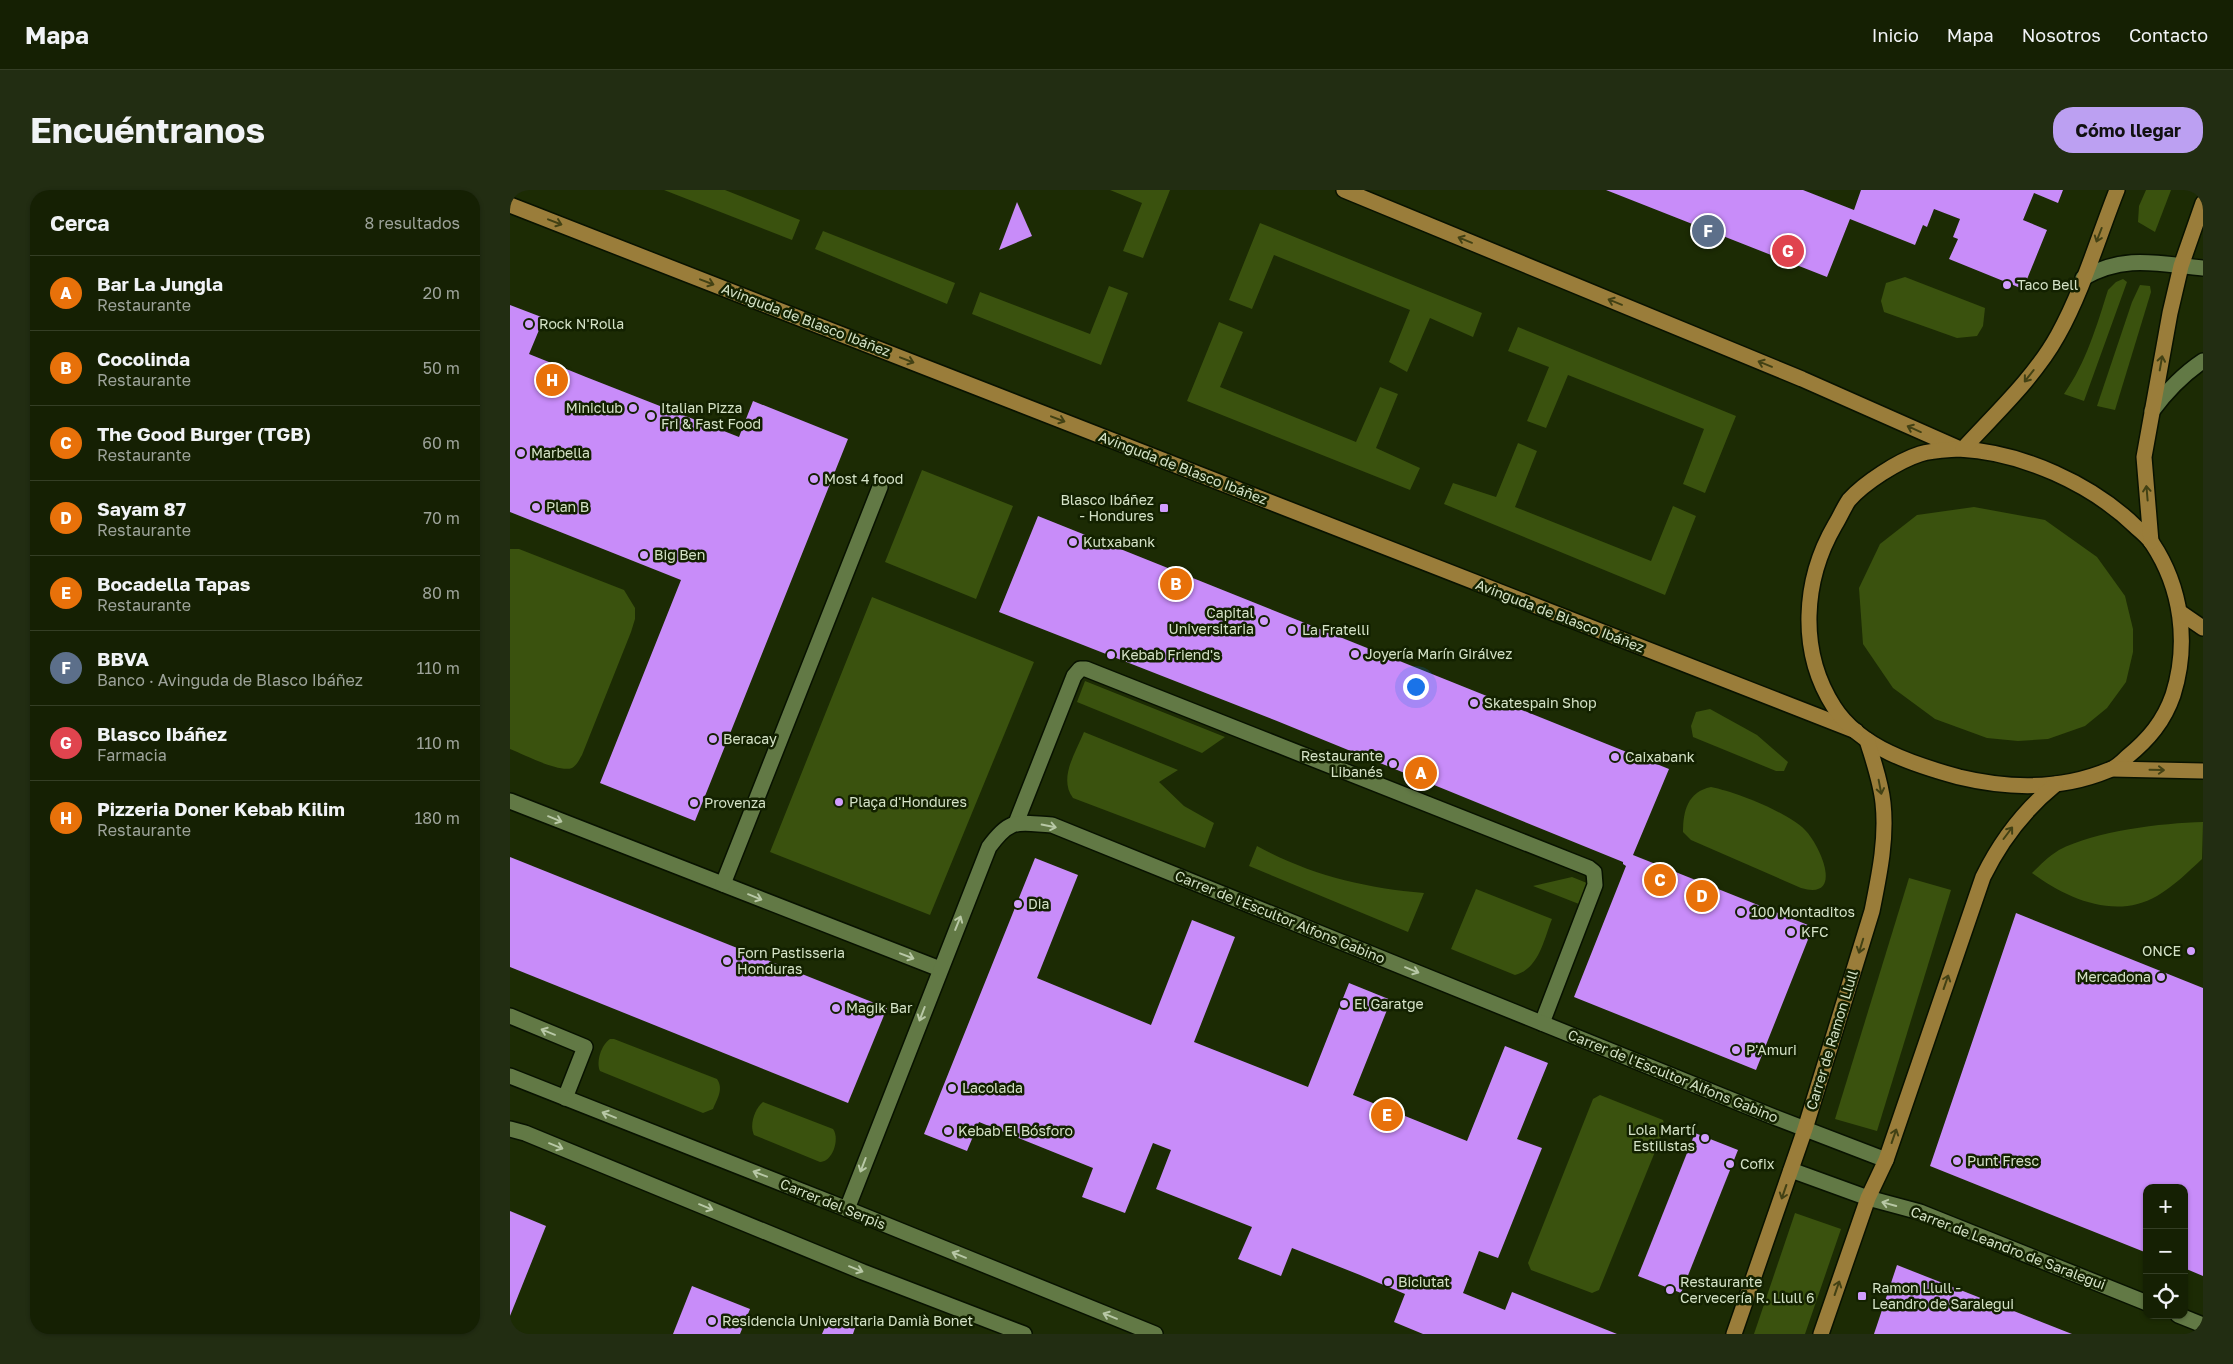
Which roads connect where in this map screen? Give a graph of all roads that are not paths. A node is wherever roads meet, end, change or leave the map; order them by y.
1 (1344, 190) edge
2 (2117, 190) edge
3 (2203, 203) edge
4 (510, 205) edge
5 (2181, 266) junction
6 (2203, 268) edge
7 (2083, 278) junction
8 (2203, 361) edge
9 (2152, 410) junction
10 (1961, 449) junction
11 (880, 488) dead end
12 (2151, 542) junction
13 (2181, 613) junction
14 (2203, 628) edge
15 (1862, 735) junction
16 (2112, 770) junction
17 (2203, 771) edge
18 (2056, 784) junction
19 (510, 801) edge
20 (1009, 826) junction
21 (723, 884) junction
22 (940, 968) junction
23 (510, 1016) edge
24 (1542, 1023) junction
25 (510, 1076) edge
26 (565, 1098) junction
27 (510, 1129) edge
28 (1805, 1129) junction
29 (1886, 1160) junction
30 (1791, 1170) junction
31 (1868, 1198) junction
32 (846, 1209) junction
33 (2143, 1301) edge
34 (2188, 1319) edge
35 (2203, 1325) edge
36 (1024, 1334) edge
37 (1155, 1334) edge
38 (1734, 1334) edge
39 (1821, 1334) edge

10 -> 1 main road
2 -> 7 main road
3 - 5 main road
4 -> 15 main road, Avinguda de Blasco Ibáñez
5 - 6 street
5 - 7 street
9 -> 5 main road
7 -> 10 main road
8 - 9 street
12 -> 9 main road
10 - 12 main road
10 - 15 main road
11 - 21 street
12 - 13 main road
13 - 14 main road
13 - 16 main road
15 - 18 main road
15 -> 28 main road, Carrer de Ramon Llull
16 -> 17 main road
16 - 18 main road
29 -> 18 main road
19 -> 21 street
22 -> 20 street
20 -> 24 street, Carrer de l'Escultor Alfons Gabino
20 - 24 street
21 -> 22 street
22 -> 32 street
26 -> 23 street
24 - 28 street, Carrer de l'Escultor Alfons Gabino
25 - 26 street, Carrer del Serpis
32 -> 26 street, Carrer del Serpis
27 -> 36 street
28 - 29 street, Carrer de l'Escultor Alfons Gabino
28 - 30 main road, Carrer de Ramon Llull
29 - 31 main road
30 - 31 street, Carrer de Leandro de Saralegui
30 -> 38 main road, Carrer de Ramon Llull
33 -> 31 street, Carrer de Leandro de Saralegui
39 -> 31 main road
37 -> 32 street, Carrer del Serpis
34 - 35 street

